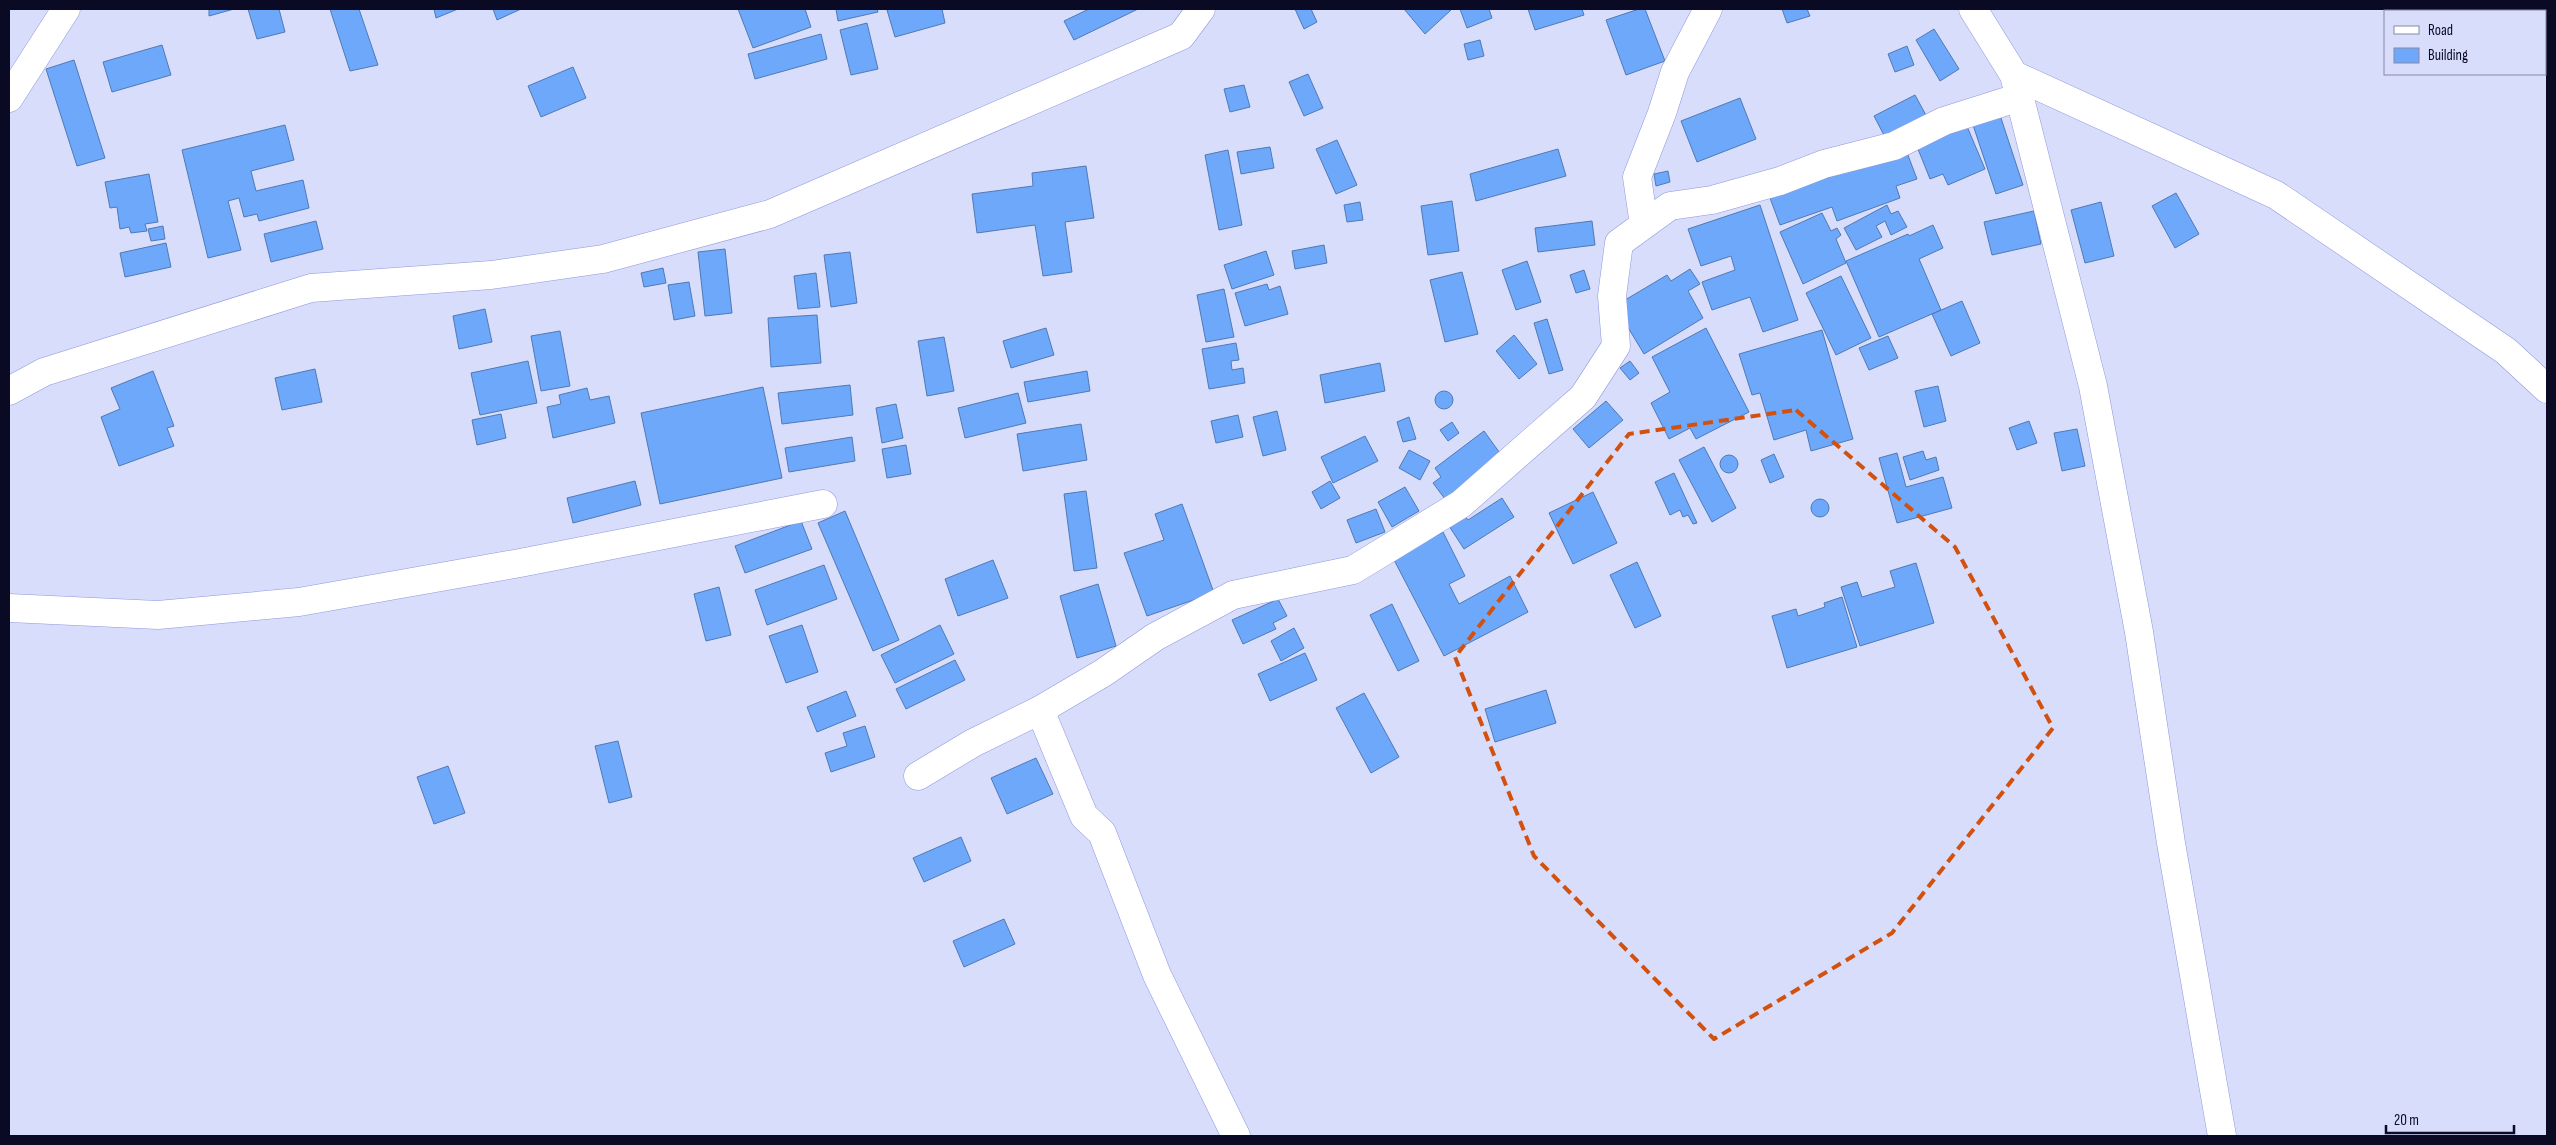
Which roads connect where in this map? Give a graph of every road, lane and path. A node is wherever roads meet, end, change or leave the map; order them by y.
1 (66, 9) edge
2 (1201, 9) edge
3 (1708, 9) edge
4 (1973, 9) edge
5 (2017, 86) junction
6 (9, 98) edge
7 (1644, 225) junction
8 (2547, 389) edge
9 (9, 391) edge
10 (822, 504) dead end
11 (9, 608) edge
12 (1040, 710) junction
13 (918, 776) dead end
14 (1236, 1136) edge
15 (2222, 1136) edge

1 - 6 street
2 - 9 street
3 - 7 street
4 - 5 street
5 - 7 street
5 - 8 street
5 - 15 street
7 - 12 street
10 - 11 street
12 - 13 street
12 - 14 street

